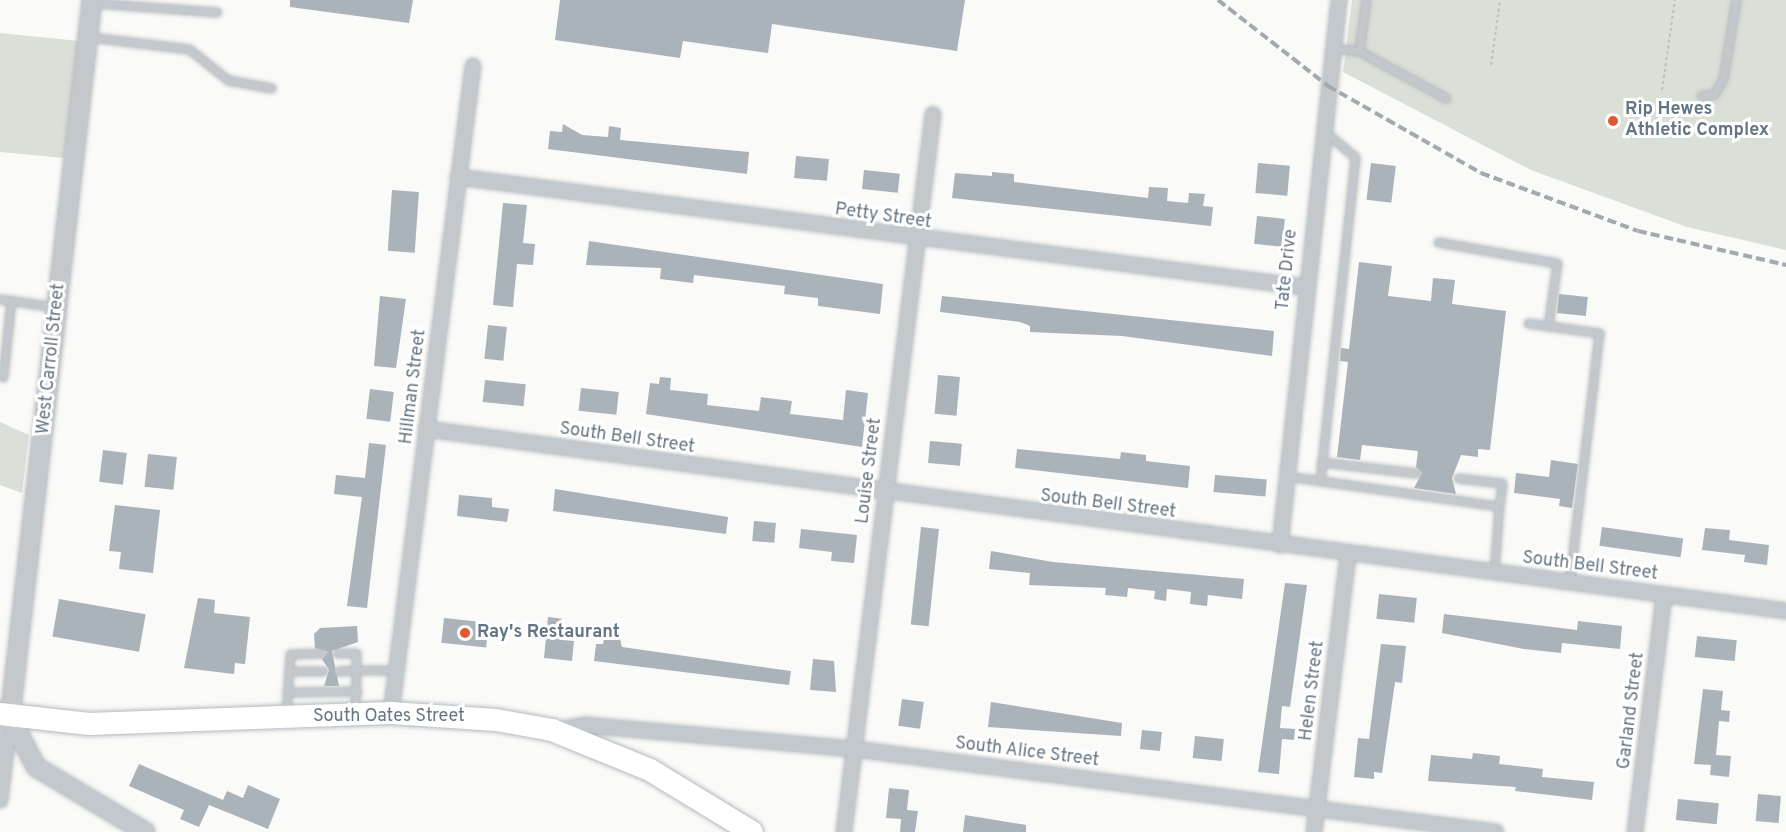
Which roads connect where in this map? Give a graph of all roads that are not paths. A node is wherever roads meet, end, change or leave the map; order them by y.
1 (1339, 0) edge
2 (1366, 0) edge
3 (1737, 0) edge
4 (91, 2) edge
5 (217, 12) dead end
6 (88, 36) junction
7 (1332, 48) junction
8 (1359, 51) junction
9 (473, 66) dead end
10 (271, 88) dead end
11 (1701, 96) dead end
12 (1446, 98) dead end
13 (933, 114) dead end
14 (1323, 130) junction
15 (458, 177) junction
16 (917, 240) junction
17 (1438, 242) dead end
18 (1304, 287) junction
19 (0, 299) edge
20 (11, 300) junction
21 (58, 308) junction
22 (1528, 323) dead end
23 (1548, 326) junction
24 (3, 377) dead end
25 (426, 429) junction
26 (1322, 462) junction
27 (1416, 473) dead end
28 (1286, 476) junction
29 (1458, 478) dead end
30 (1320, 481) junction
31 (885, 494) junction
32 (1499, 506) junction
33 (1280, 545) junction
34 (1348, 554) junction
35 (1494, 573) junction
36 (1569, 583) junction
37 (1664, 595) junction
38 (1786, 611) edge
39 (322, 653) dead end
40 (337, 653) dead end
41 (356, 670) junction
42 (395, 670) junction
43 (289, 671) junction
44 (323, 671) dead end
45 (338, 671) dead end
46 (357, 691) junction
47 (287, 692) junction
48 (391, 713) junction
49 (355, 715) junction
50 (5, 716) edge
51 (286, 717) junction
52 (552, 730) junction
53 (854, 749) junction
54 (0, 800) edge
55 (1316, 809) junction
56 (145, 832) edge
57 (752, 832) edge
58 (844, 832) edge
59 (1314, 832) edge
60 (1496, 832) edge
61 (1635, 832) edge

1 - 7 street, Tate Drive
2 - 8 lane
3 - 11 lane
4 - 5 lane
4 - 6 street, West Carroll Street
6 - 10 lane
6 - 21 street, West Carroll Street
7 - 8 lane
7 - 14 street, Tate Drive
8 - 12 lane
9 - 15 street, Hillman Street
13 - 16 street, Louise Street
14 - 18 street, Tate Drive
14 - 26 lane
15 - 16 street, Petty Street
15 - 25 street, Hillman Street
16 - 18 street, Petty Street
16 - 31 street, Louise Street
17 - 23 lane
18 - 28 street, Tate Drive
19 - 20 lane
20 - 21 lane
20 - 24 lane
21 - 50 street, West Carroll Street
22 - 23 lane
23 - 36 lane
25 - 31 street, South Bell Street
25 - 42 street, Hillman Street
26 - 27 lane
26 - 30 lane
28 - 30 lane
28 - 33 street, Tate Drive
29 - 32 lane
30 - 32 lane
31 - 33 street, South Bell Street
31 - 53 street, Louise Street
32 - 35 lane
33 - 34 street, South Bell Street
34 - 35 street, South Bell Street
34 - 55 street, Helen Street
35 - 36 street, South Bell Street
36 - 37 street, South Bell Street
37 - 38 street, South Bell Street
37 - 61 street, Garland Street
39 - 43 lane
40 - 41 lane
41 - 42 lane
41 - 45 lane
41 - 46 lane
42 - 48 street, Hillman Street
43 - 44 lane
43 - 47 lane
46 - 47 lane
46 - 49 lane
47 - 51 lane
48 - 49 main road, South Oates Street
48 - 52 main road, South Oates Street
49 - 51 main road, South Oates Street
50 - 51 main road, South Oates Street
50 - 54 street
50 - 56 street
52 - 53 street, South Alice Street
52 - 57 main road, South Oates Street
53 - 55 street, South Alice Street
53 - 58 street, Louise Street
55 - 59 street, Helen Street
55 - 60 street, South Alice Street

